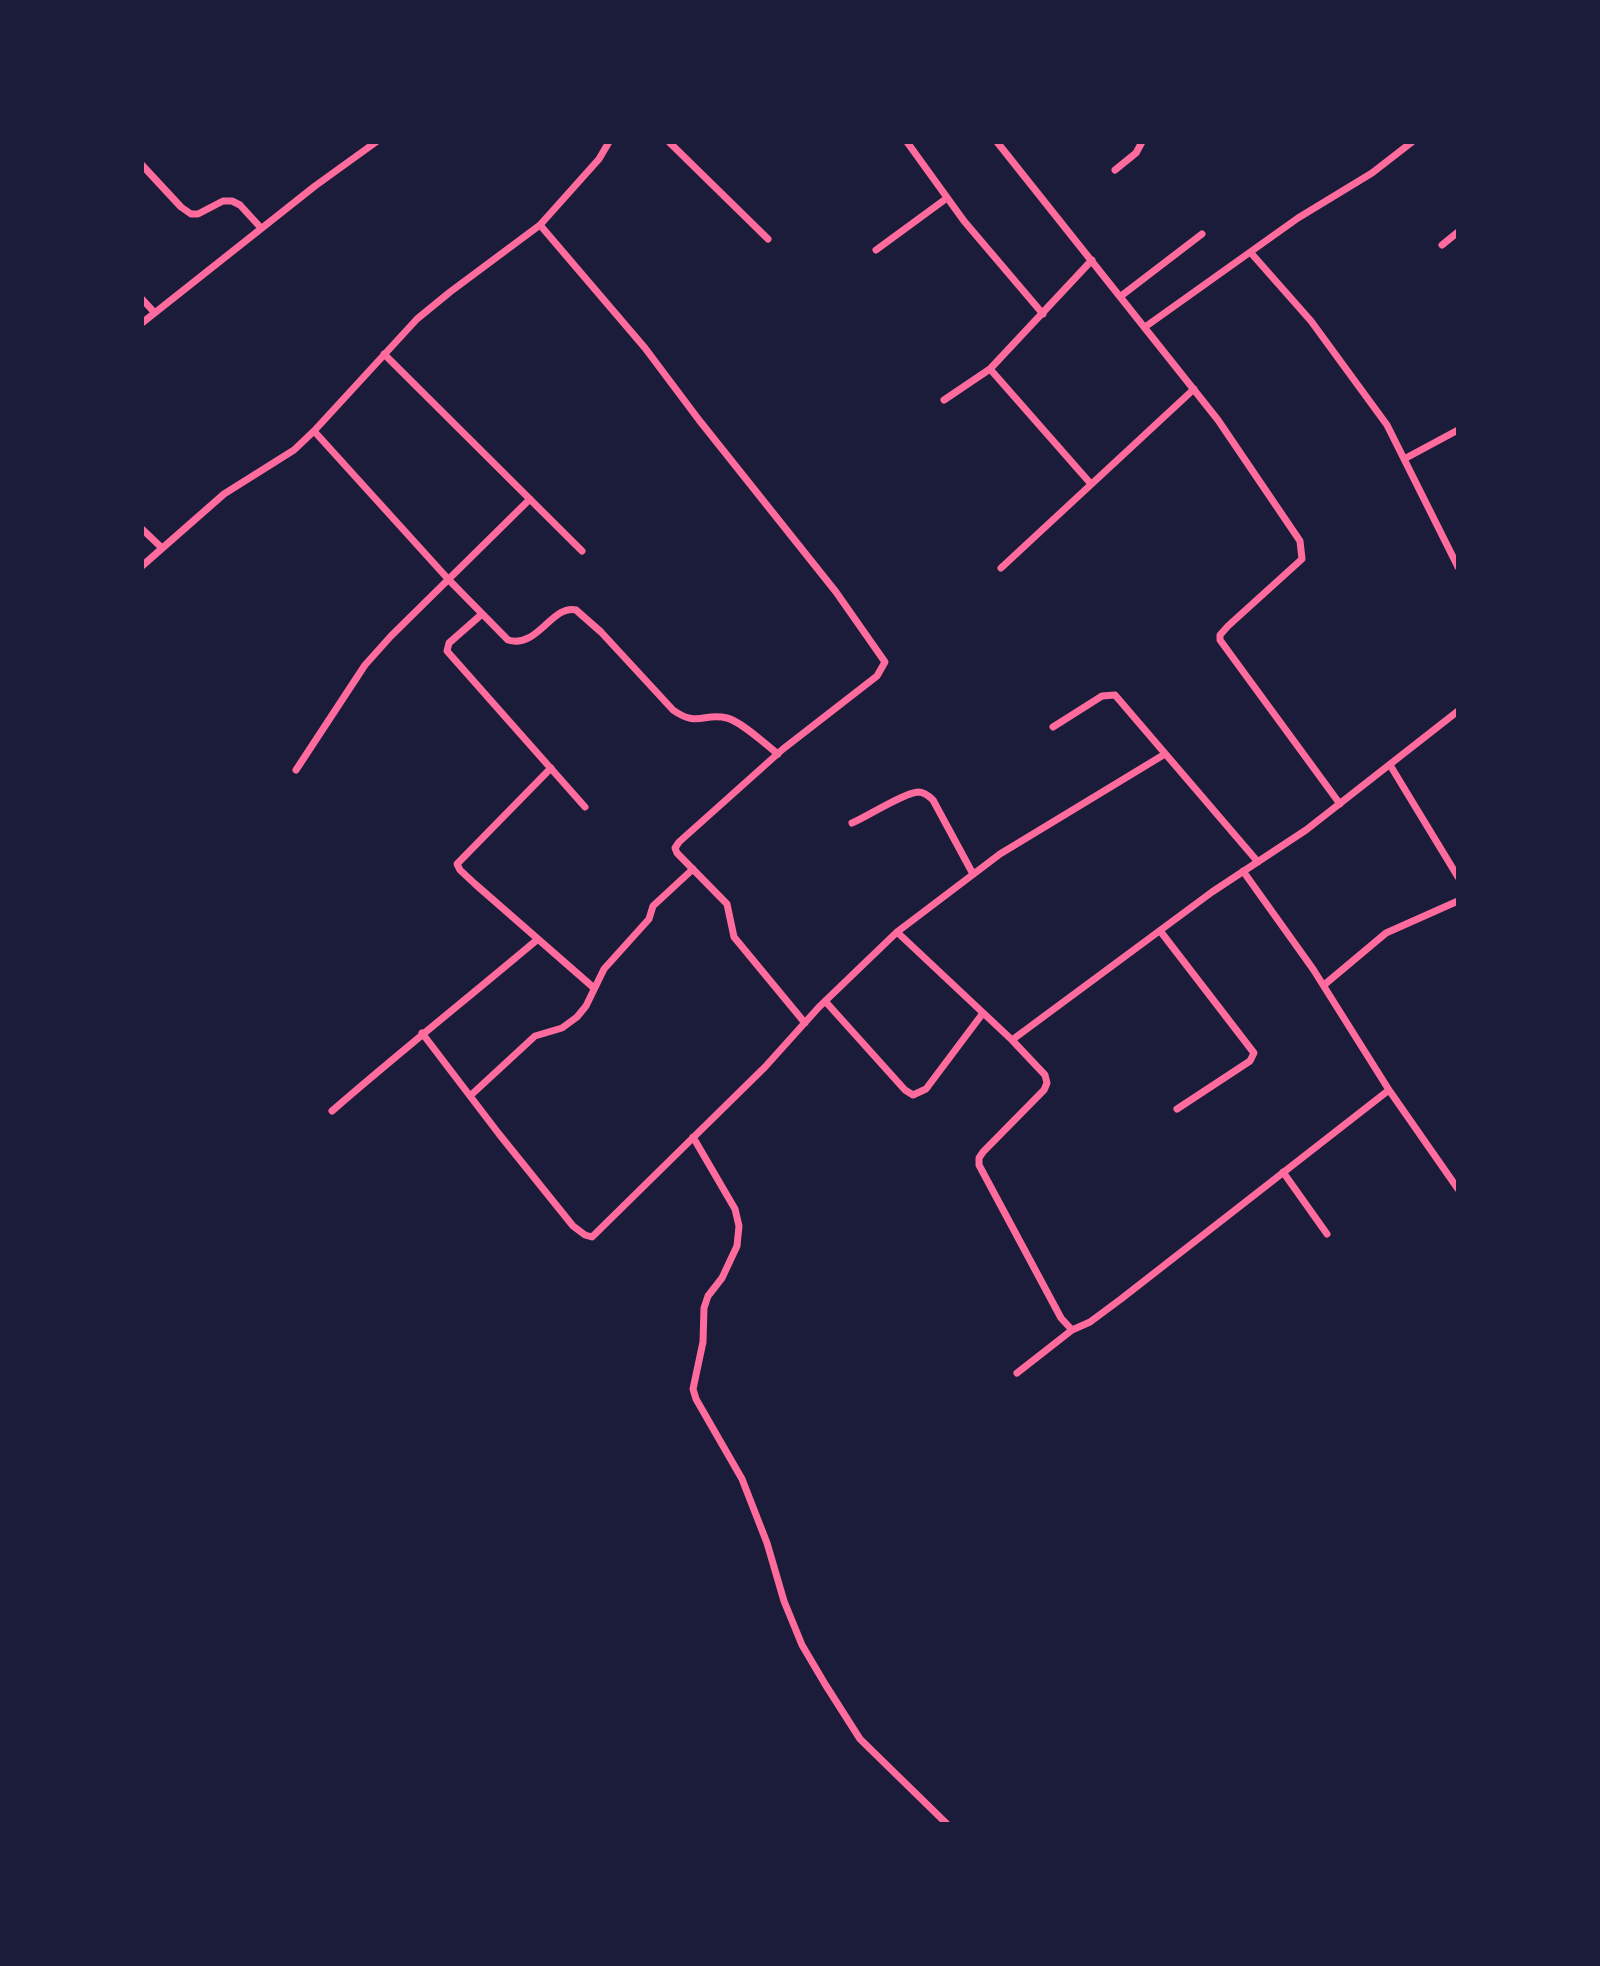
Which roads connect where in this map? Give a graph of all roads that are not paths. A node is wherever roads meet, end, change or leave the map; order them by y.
1 (376, 142) edge
2 (609, 142) edge
3 (669, 142) edge
4 (907, 142) edge
5 (997, 142) edge
6 (1142, 142) edge
7 (1412, 142) edge
8 (142, 164) edge
9 (1115, 170) dead end
10 (947, 198) junction
11 (540, 225) junction
12 (261, 228) junction
13 (1458, 232) edge
14 (1202, 234) dead end
15 (768, 239) dead end
16 (1442, 245) dead end
17 (876, 250) dead end
18 (1251, 253) junction
19 (1092, 260) junction
20 (1121, 296) junction
21 (142, 299) edge
22 (154, 312) junction
23 (1043, 314) junction
24 (142, 323) edge
25 (1145, 327) junction
26 (384, 354) junction
27 (990, 369) junction
28 (1194, 389) junction
29 (944, 400) dead end
30 (1458, 430) edge
31 (314, 432) junction
32 (1406, 458) junction
33 (1091, 484) junction
34 (530, 499) junction
35 (142, 529) edge
36 (162, 548) junction
37 (582, 551) dead end
38 (142, 566) edge
39 (1458, 567) edge
40 (1001, 568) dead end
41 (449, 580) junction
42 (482, 614) junction
43 (1458, 711) edge
44 (1053, 727) dead end
45 (778, 754) junction
46 (1165, 754) junction
47 (1390, 765) junction
48 (551, 768) junction
49 (296, 770) dead end
50 (1340, 804) junction
51 (585, 807) dead end
52 (852, 823) dead end
53 (1258, 862) junction
54 (693, 869) junction
55 (1243, 871) junction
56 (973, 874) junction
57 (1458, 877) edge
58 (1458, 901) edge
59 (897, 932) junction
60 (1161, 932) junction
61 (538, 939) junction
62 (1324, 985) junction
63 (594, 988) junction
64 (825, 1001) junction
65 (984, 1013) junction
66 (805, 1023) junction
67 (422, 1033) junction
68 (1012, 1040) junction
69 (1389, 1090) junction
70 (470, 1096) junction
71 (1177, 1108) dead end
72 (332, 1111) dead end
73 (693, 1137) junction
74 (1283, 1172) junction
75 (1458, 1189) edge
76 (1327, 1234) dead end
77 (1072, 1330) junction
78 (1017, 1373) dead end
79 (947, 1824) edge

1 - 12 street
2 - 11 street
3 - 15 street
4 - 10 street
5 - 19 street
6 - 9 street
7 - 18 street
8 - 12 street
10 - 17 street
10 - 23 street
11 - 26 street
11 - 45 street
12 - 22 street
13 - 16 street
14 - 20 street
18 - 25 street
18 - 32 street
19 - 20 street
19 - 23 street
20 - 25 street
21 - 22 street
22 - 24 street
23 - 27 street
25 - 28 street
26 - 31 street
26 - 34 street
27 - 29 street
27 - 33 street
28 - 33 street
28 - 50 street
30 - 32 street
31 - 36 street
31 - 41 street
32 - 39 street
33 - 40 street
34 - 37 street
34 - 41 street
35 - 36 street
36 - 38 street
41 - 42 street
41 - 49 street
42 - 45 street
42 - 48 street
43 - 47 street
44 - 46 street
45 - 54 street
46 - 53 street
46 - 56 street
47 - 50 street
47 - 57 street
48 - 51 street
48 - 61 street
50 - 53 street
52 - 56 street
53 - 55 street
54 - 63 street
54 - 66 street
55 - 60 street
55 - 62 street
56 - 59 street
58 - 62 street
59 - 64 street
59 - 65 street
60 - 68 street
60 - 71 street
61 - 63 street
61 - 67 street
62 - 69 street
63 - 70 street
64 - 65 street
64 - 66 street
65 - 68 street
66 - 73 street
67 - 70 street
67 - 72 street
68 - 77 street
69 - 74 street
69 - 75 street
70 - 73 street
73 - 79 street
74 - 76 street
74 - 77 street
77 - 78 street

